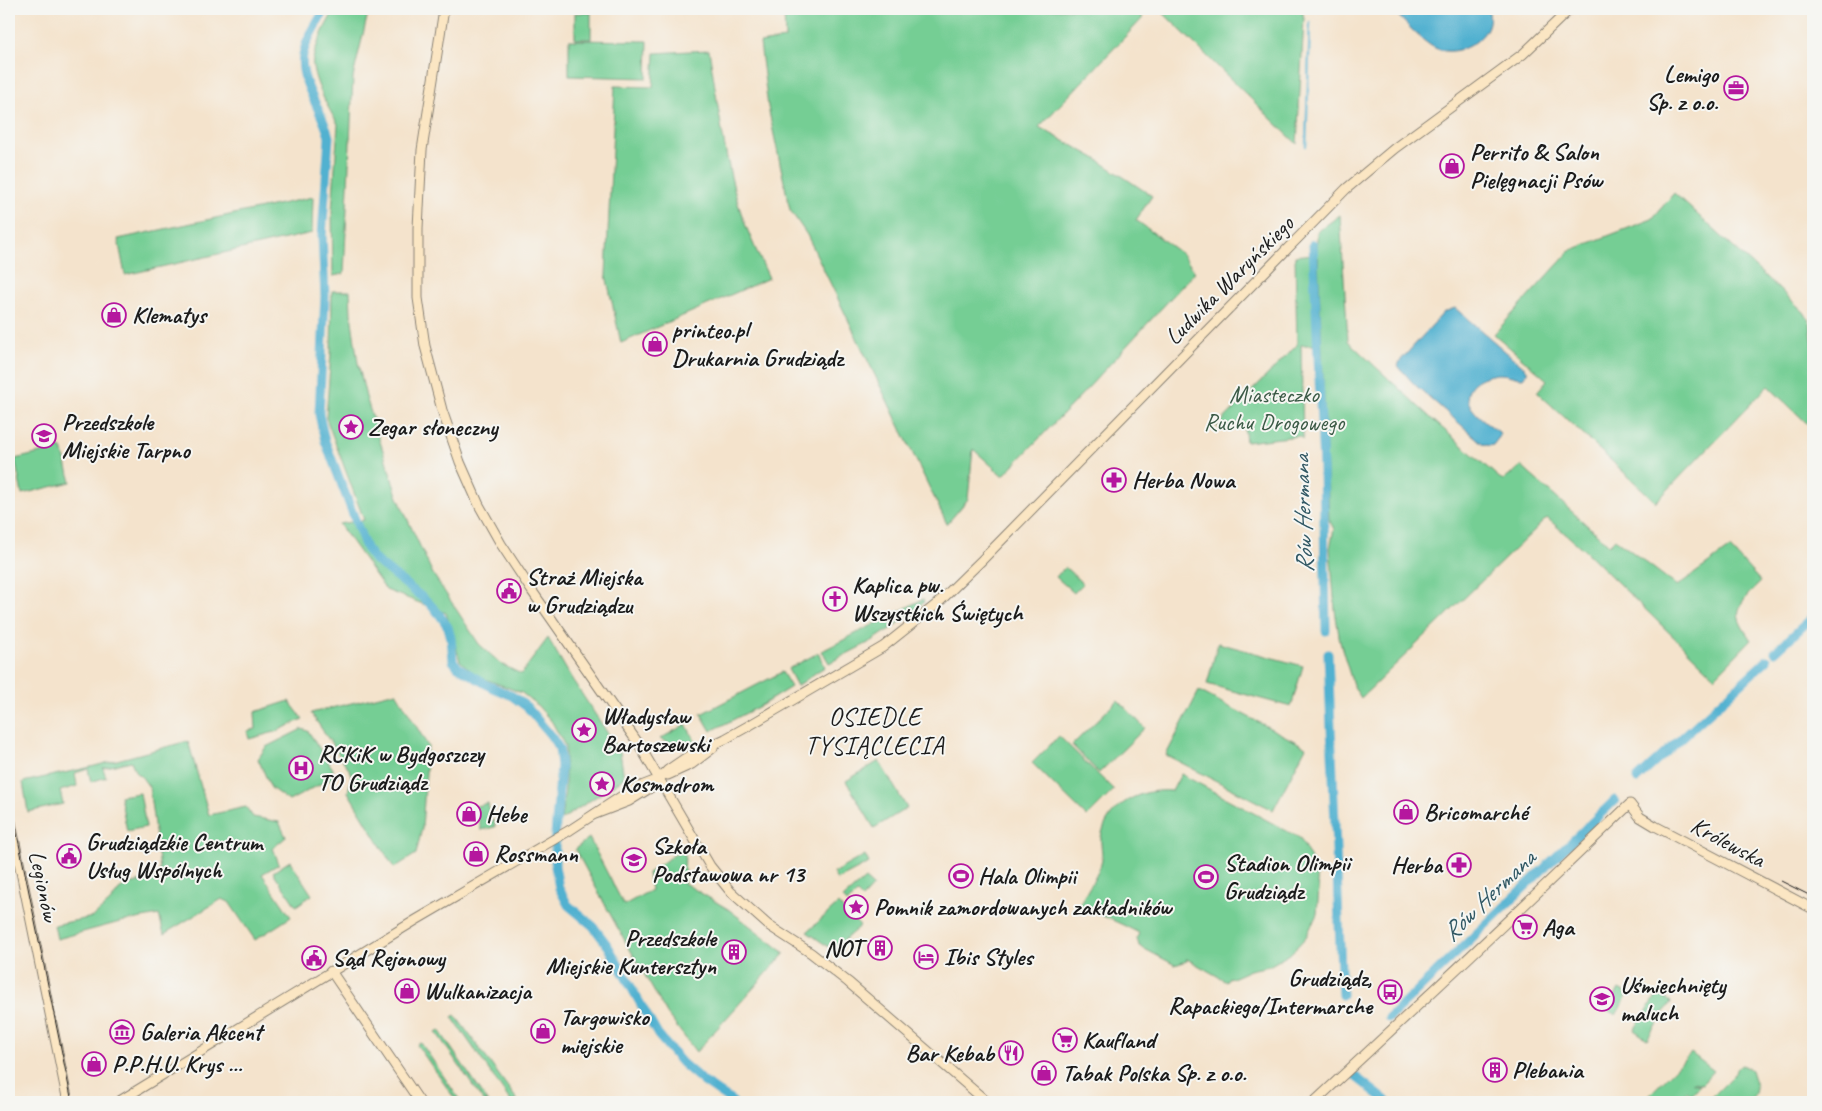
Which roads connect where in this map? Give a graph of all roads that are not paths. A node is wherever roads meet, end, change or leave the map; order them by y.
1 (444, 9) edge
2 (1570, 9) edge
3 (659, 779) junction
4 (9, 813) edge
5 (1813, 909) edge
6 (331, 972) junction
7 (68, 1102) edge
8 (118, 1102) edge
9 (420, 1102) edge
10 (988, 1102) edge
11 (1314, 1102) edge

1 - 3 street
2 - 3 street, Ludwika Waryńskiego
3 - 6 street, Ludwika Waryńskiego
3 - 10 street
4 - 7 street, Legionów
5 - 11 street, Królewska
6 - 8 street, Ludwika Waryńskiego
6 - 9 street

